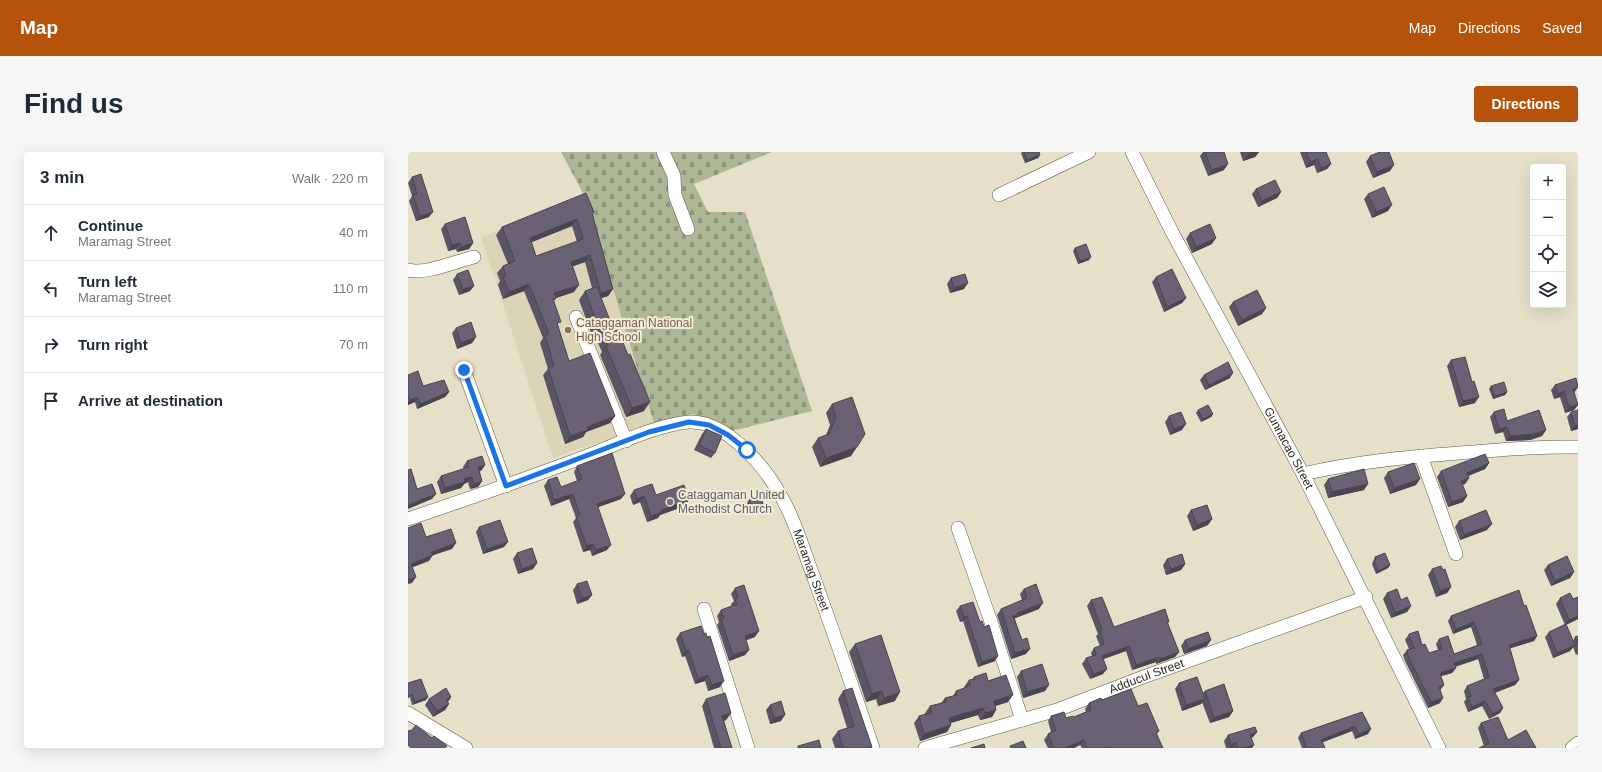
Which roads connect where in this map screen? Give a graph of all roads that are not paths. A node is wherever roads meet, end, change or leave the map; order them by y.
1 (664, 152) edge
2 (1089, 152) edge
3 (1132, 152) edge
4 (999, 195) dead end
5 (688, 229) dead end
6 (474, 257) dead end
7 (408, 270) edge
8 (576, 316) dead end
9 (464, 370) dead end
10 (626, 441) junction
11 (1578, 447) edge
12 (1421, 456) junction
13 (1303, 474) junction
14 (506, 486) junction
15 (408, 519) edge
16 (958, 528) dead end
17 (1456, 554) dead end
18 (1366, 597) junction
19 (704, 609) dead end
20 (408, 713) edge
21 (1022, 720) junction
22 (1578, 743) edge
23 (466, 748) edge
24 (748, 748) edge
25 (873, 748) edge
26 (925, 748) edge
27 (1440, 748) edge
28 (1572, 748) edge

1 - 5 street
2 - 4 street
3 - 13 street, Gunnacao Street
6 - 7 street
8 - 10 street
9 - 14 street
10 - 14 street, Maramag Street
10 - 25 street, Maramag Street
11 - 12 street
12 - 13 street
12 - 17 street
13 - 18 street, Gunnacao Street
14 - 15 street, Maramag Street
16 - 21 street
18 - 21 street, Adducul Street
18 - 27 street, Gunnacao Street
19 - 24 street
20 - 23 street
21 - 26 street, Adducul Street
22 - 28 street

